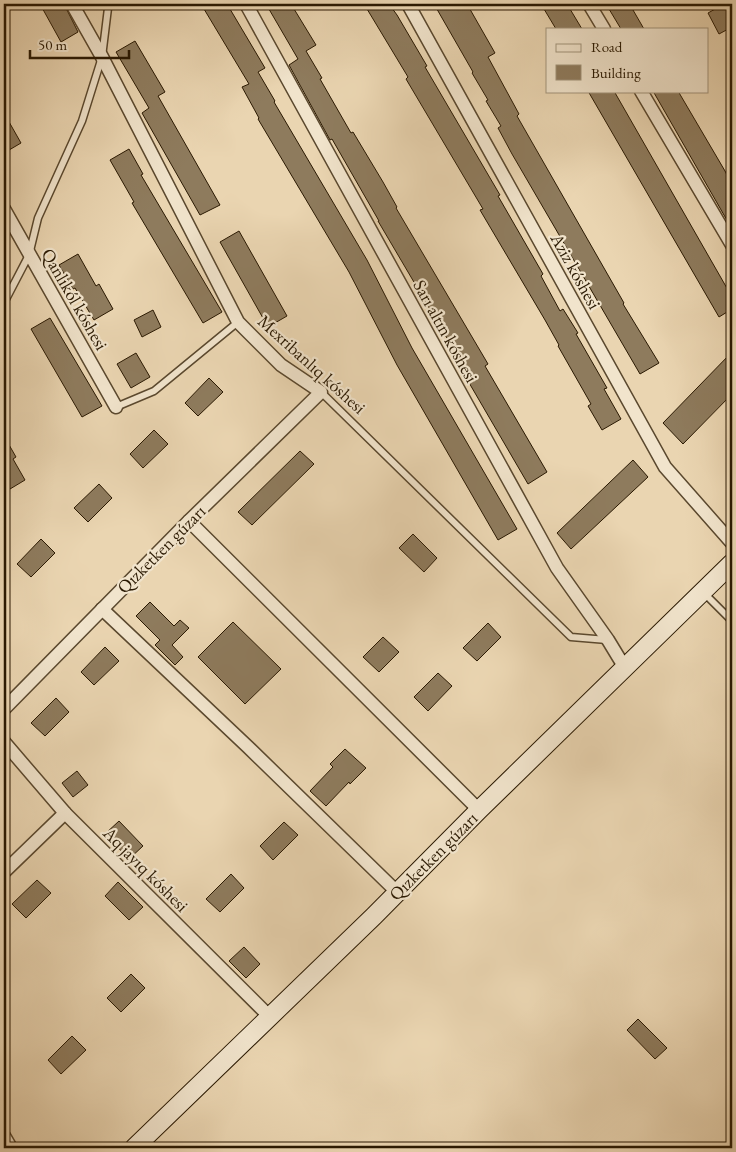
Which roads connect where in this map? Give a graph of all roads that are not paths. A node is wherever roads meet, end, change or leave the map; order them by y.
1 (72, 4) edge
2 (110, 4) edge
3 (246, 4) edge
4 (408, 4) edge
5 (589, 4) edge
6 (603, 28) edge
7 (102, 57) junction
8 (642, 92) edge
9 (4, 209) edge
10 (732, 245) edge
11 (29, 255) junction
12 (4, 304) edge
13 (238, 322) junction
14 (321, 392) junction
15 (116, 407) joint
16 (188, 521) junction
17 (732, 542) edge
18 (732, 563) edge
19 (703, 592) junction
20 (102, 609) junction
21 (732, 621) edge
22 (608, 640) junction
23 (624, 668) junction
24 (4, 709) edge
25 (4, 742) edge
26 (478, 810) junction
27 (65, 813) junction
28 (4, 872) edge
29 (398, 892) junction
30 (270, 1017) junction
31 (4, 1136) edge
32 (11, 1148) edge
33 (134, 1148) edge

1 - 7 street, Mexribanlıq kóshesi
2 - 7 lane
3 - 22 street, Sarı altın kóshesi
4 - 17 street, Aziz kóshesi
5 - 6 street
7 - 11 lane
7 - 13 street, Mexribanlıq kóshesi
8 - 10 street
9 - 11 street, Qanlıkól kóshesi
11 - 12 lane
11 - 15 street, Qanlıkól kóshesi
13 - 14 street, Mexribanlıq kóshesi
13 - 15 lane
14 - 16 street, Qızketken gúzarı
14 - 22 lane, Mexribanlıq kóshesi
16 - 20 street, Qızketken gúzarı
16 - 26 street
18 - 19 street, Qızketken gúzarı
19 - 21 lane
19 - 23 street, Qızketken gúzarı
20 - 24 street, Qızketken gúzarı
20 - 29 street
22 - 23 street, Sarı altın kóshesi
23 - 26 street, Qızketken gúzarı
25 - 27 street, Aq jayıq kóshesi
26 - 29 street, Qızketken gúzarı
27 - 28 street
27 - 30 street, Aq jayıq kóshesi
29 - 30 street, Qızketken gúzarı
30 - 33 street, Qızketken gúzarı
31 - 32 street

